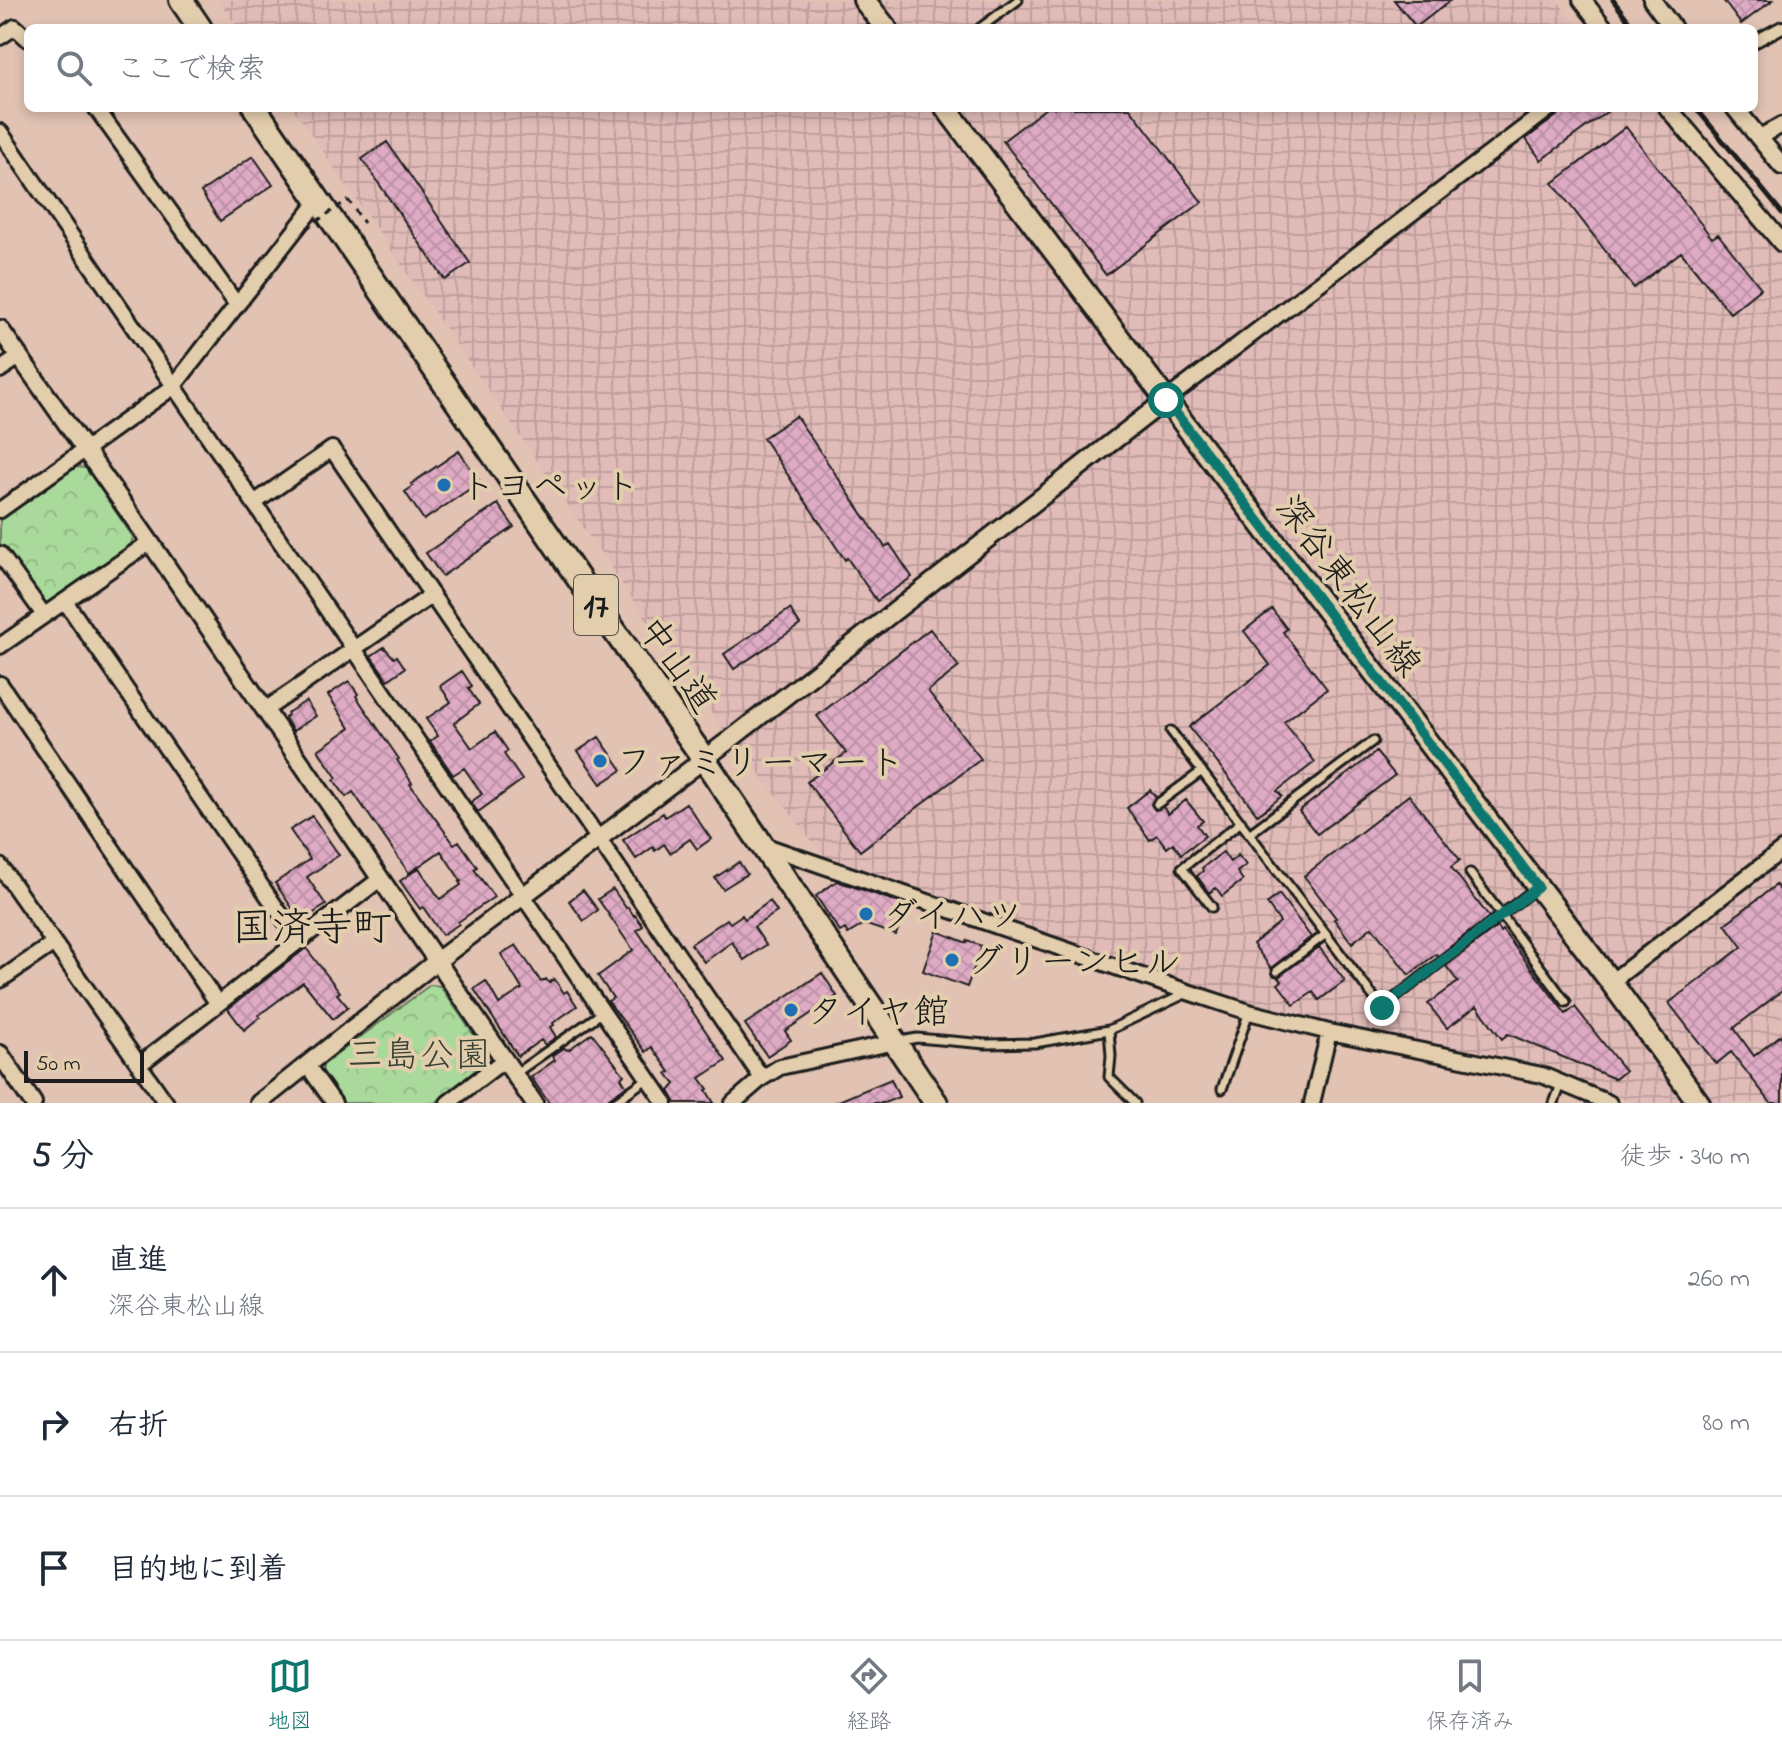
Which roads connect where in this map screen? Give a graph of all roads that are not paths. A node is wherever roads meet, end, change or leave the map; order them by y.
1 (181, 0) edge
2 (864, 0) edge
3 (1018, 0) edge
4 (1582, 0) edge
5 (1652, 0) edge
6 (197, 24) edge
7 (883, 24) edge
8 (985, 24) edge
9 (1601, 24) edge
10 (1670, 24) edge
11 (1782, 27) edge
12 (24, 35) edge
13 (0, 37) edge
14 (1758, 40) edge
15 (99, 112) edge
16 (258, 112) edge
17 (949, 112) edge
18 (1545, 112) edge
19 (1671, 112) edge
20 (1738, 112) edge
21 (1782, 125) edge
22 (0, 132) edge
23 (1758, 138) junction
24 (6, 153) edge
25 (1782, 166) edge
26 (318, 201) junction
27 (1782, 243) edge
28 (237, 305) junction
29 (0, 329) edge
30 (19, 357) junction
31 (0, 370) edge
32 (173, 387) junction
33 (1166, 400) junction
34 (85, 449) junction
35 (254, 503) junction
36 (0, 510) edge
37 (150, 542) junction
38 (0, 554) edge
39 (432, 595) junction
40 (65, 601) junction
41 (44, 615) junction
42 (0, 646) edge
43 (355, 648) junction
44 (0, 684) edge
45 (265, 710) junction
46 (1171, 731) dead end
47 (1373, 741) dead end
48 (704, 759) junction
49 (1202, 771) junction
50 (1157, 804) dead end
51 (1241, 822) junction
52 (1249, 834) junction
53 (599, 838) junction
54 (762, 845) junction
55 (1782, 850) edge
56 (0, 866) edge
57 (1470, 873) dead end
58 (380, 879) junction
59 (1538, 887) junction
60 (524, 897) junction
61 (1212, 907) dead end
62 (1502, 915) junction
63 (1326, 934) junction
64 (299, 941) junction
65 (54, 943) junction
66 (437, 961) junction
67 (1277, 971) dead end
68 (0, 980) edge
69 (1611, 982) junction
70 (1188, 992) junction
71 (1566, 1002) dead end
72 (218, 1004) junction
73 (603, 1012) junction
74 (1249, 1012) junction
75 (1109, 1030) junction
76 (1329, 1032) junction
77 (895, 1042) junction
78 (0, 1054) edge
79 (504, 1060) junction
80 (139, 1065) junction
81 (307, 1065) junction
82 (514, 1074) junction
83 (648, 1078) junction
84 (762, 1078) junction
85 (1562, 1082) junction
86 (1222, 1089) dead end
87 (735, 1102) edge
88 (33, 1103) edge
89 (166, 1103) edge
90 (259, 1103) edge
91 (334, 1103) edge
92 (448, 1103) edge
93 (534, 1103) edge
94 (613, 1103) edge
95 (665, 1103) edge
96 (936, 1103) edge
97 (1135, 1103) edge
98 (1312, 1103) edge
99 (1554, 1103) edge
100 (1609, 1103) edge
101 (1699, 1103) edge

1 - 6 highway
2 - 7 main road
3 - 8 lane
4 - 9 street
5 - 10 street
11 - 14 street
12 - 13 street
15 - 28 street
16 - 26 highway, 中山道 / 17
17 - 33 main road, 深谷東松山線
18 - 33 street
19 - 27 street
20 - 23 street
21 - 23 street
22 - 24 street
23 - 25 street
24 - 32 street
26 - 28 street
26 - 48 highway, 中山道 / 17
28 - 32 street
29 - 30 street
30 - 31 street
30 - 34 street
32 - 34 street
32 - 35 street
33 - 48 street
33 - 59 main road, 深谷東松山線
34 - 36 street
34 - 37 street
35 - 39 street
35 - 43 street
37 - 40 street
37 - 45 street
38 - 41 street
39 - 43 street
39 - 53 street
40 - 41 street
40 - 64 street
41 - 42 street
43 - 45 street
43 - 60 street
44 - 72 street
45 - 58 street
46 - 49 lane
47 - 52 lane
48 - 53 street
48 - 54 highway, 中山道 / 17
49 - 50 lane
49 - 51 lane
51 - 52 lane
51 - 61 lane
52 - 63 lane
53 - 60 street
53 - 84 street
54 - 70 street
54 - 77 highway, 中山道 / 17
55 - 69 street
56 - 65 street
57 - 62 lane
58 - 64 street
58 - 66 street
59 - 62 lane
59 - 69 main road, 深谷東松山線
60 - 66 street
60 - 73 street
62 - 63 lane
62 - 71 lane
63 - 67 lane
64 - 72 street
65 - 68 street
65 - 80 street
66 - 79 street
66 - 81 street
69 - 101 main road, 深谷東松山線
70 - 74 street
70 - 75 lane
72 - 80 street
73 - 82 lane
73 - 83 street
74 - 76 street
74 - 86 lane
75 - 77 lane
75 - 97 lane
76 - 85 street
76 - 98 street
77 - 84 street
77 - 96 highway, 中山道 / 17
78 - 88 street
79 - 82 street
79 - 92 street
80 - 89 street
81 - 90 street
81 - 91 street
82 - 93 street
83 - 94 lane
83 - 95 street
84 - 87 street
85 - 99 lane
85 - 100 street

